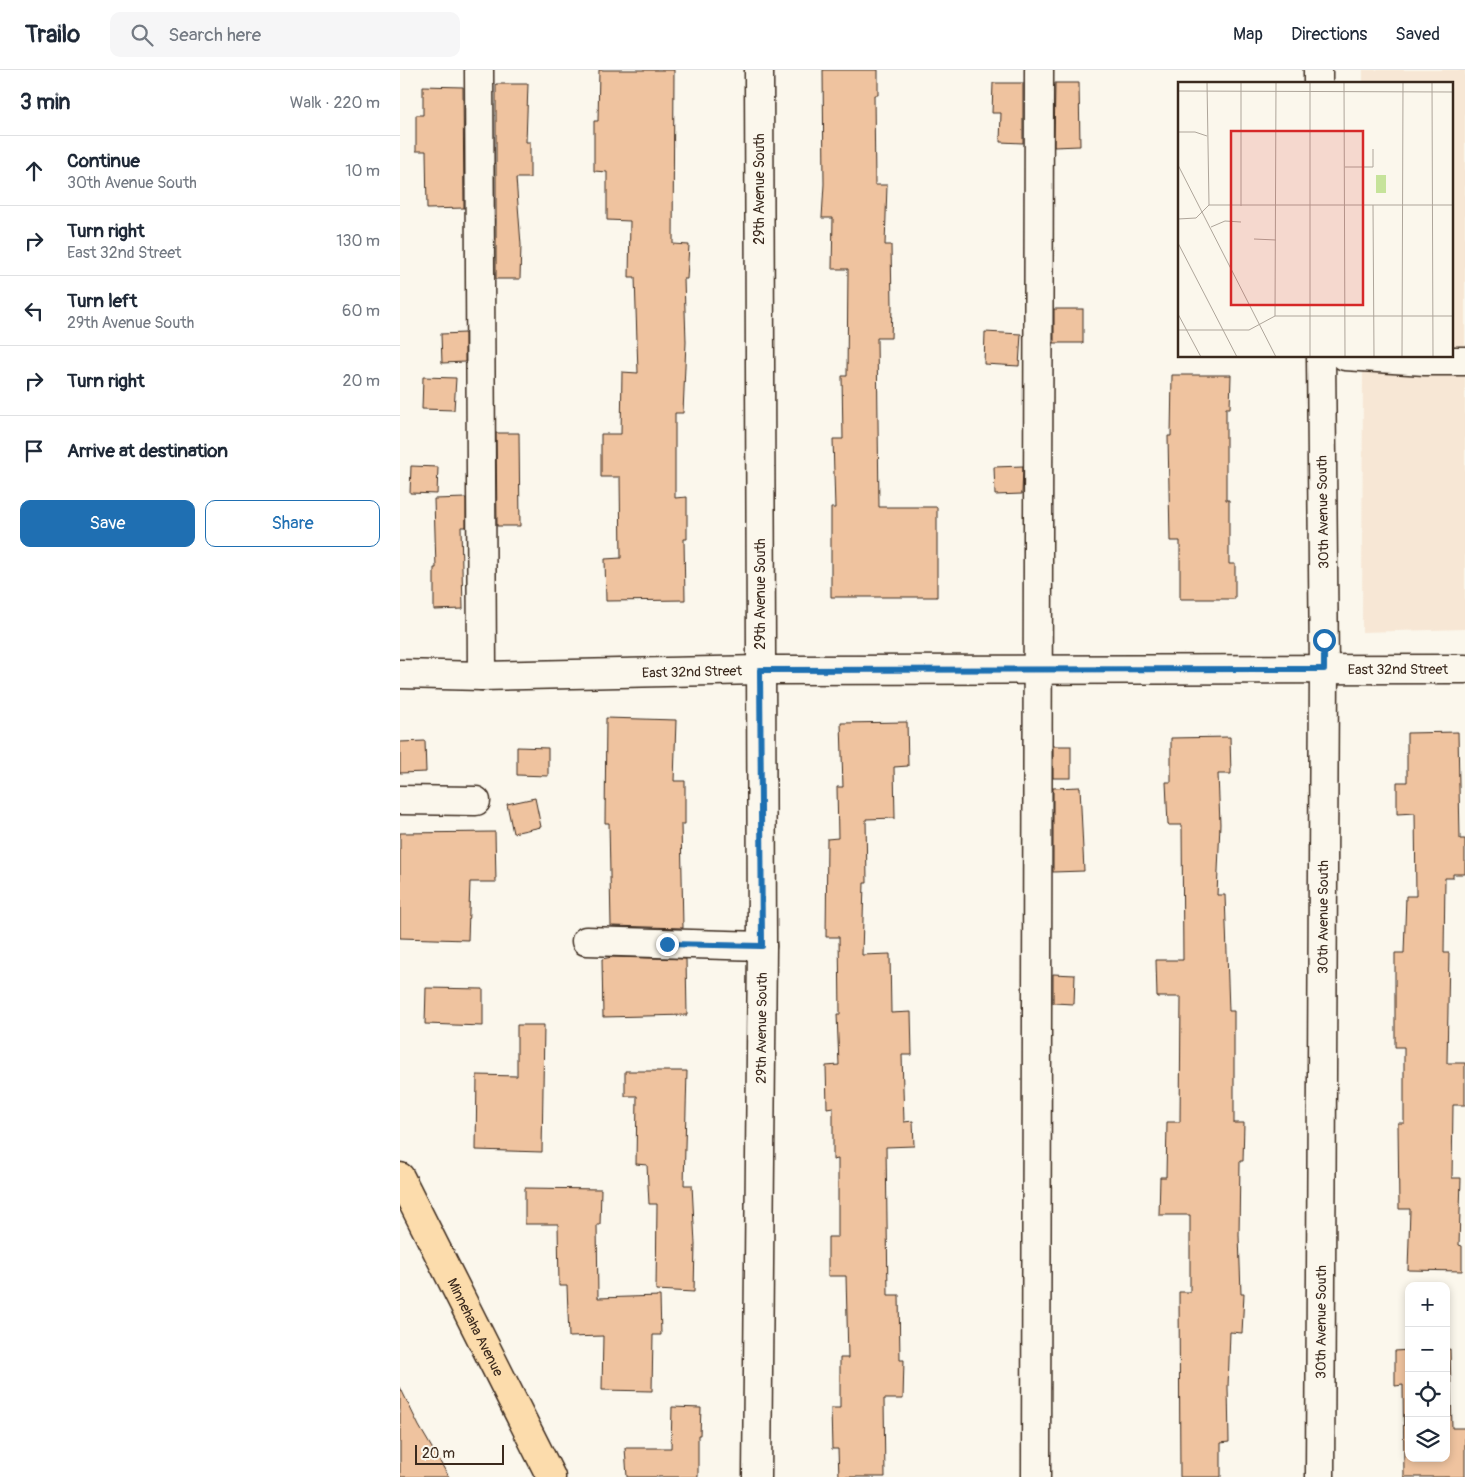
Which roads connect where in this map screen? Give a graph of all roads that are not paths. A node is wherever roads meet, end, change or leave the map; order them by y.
1 (479, 70) edge
2 (759, 70) edge
3 (1039, 70) edge
4 (1321, 358) edge
5 (1377, 358) edge
6 (1465, 361) edge
7 (1036, 669) junction
8 (1324, 669) junction
9 (1465, 669) edge
10 (760, 670) junction
11 (400, 674) edge
12 (482, 676) junction
13 (400, 800) edge
14 (476, 802) dead end
15 (586, 941) dead end
16 (762, 946) junction
17 (400, 1177) edge
18 (550, 1477) edge
19 (757, 1477) edge
20 (1036, 1477) edge
21 (1320, 1477) edge

1 - 12 street
2 - 10 street, 29th Avenue South
3 - 7 street
4 - 8 street, 30th Avenue South
5 - 6 street
7 - 8 street, East 32nd Street
7 - 10 street, East 32nd Street
7 - 20 street
8 - 9 street, East 32nd Street
8 - 21 street, 30th Avenue South
10 - 12 street, East 32nd Street
10 - 16 street, 29th Avenue South
11 - 12 street, East 32nd Street
13 - 14 street
15 - 16 street
16 - 19 street, 29th Avenue South
17 - 18 main road, Minnehaha Avenue

